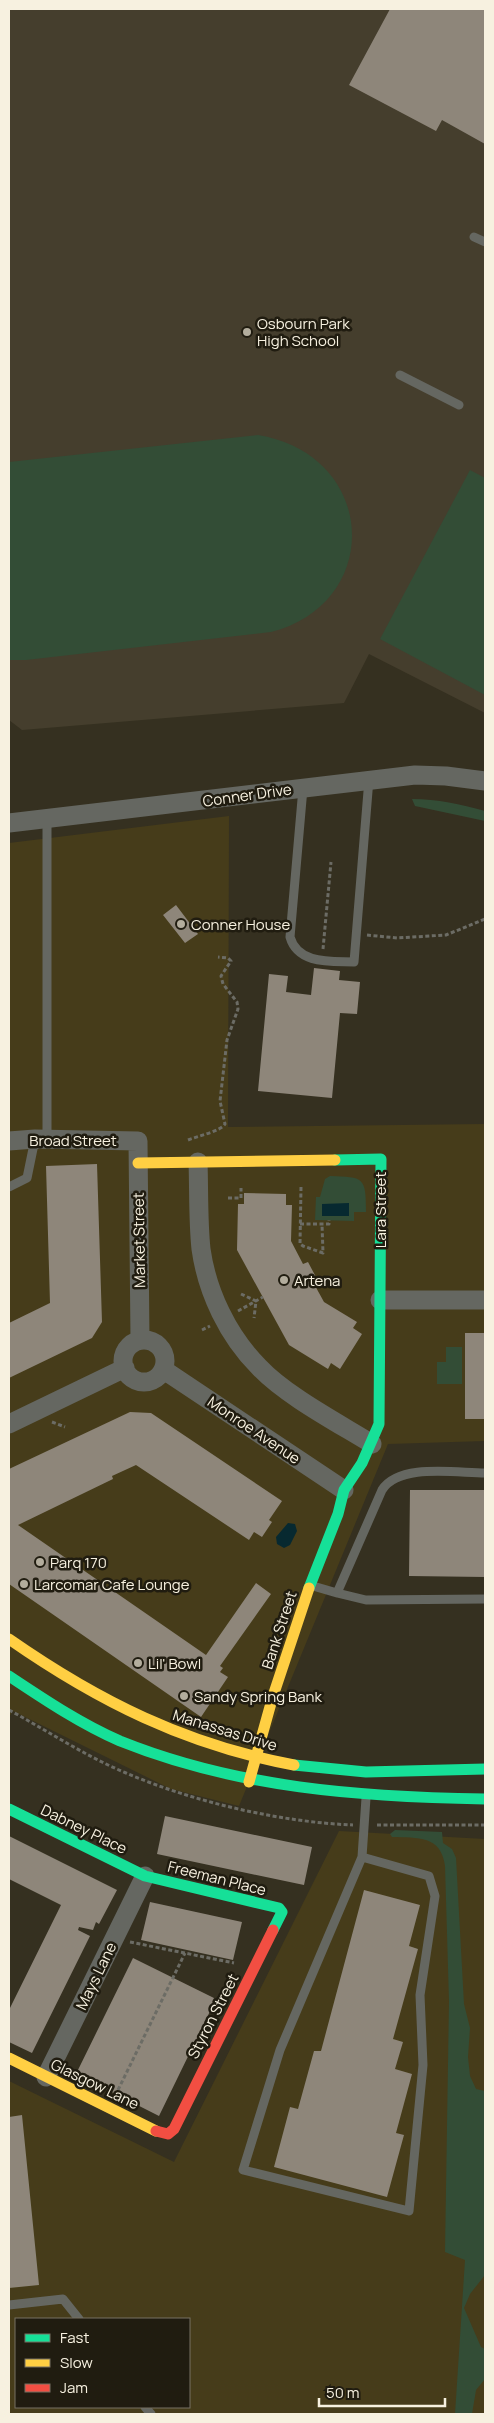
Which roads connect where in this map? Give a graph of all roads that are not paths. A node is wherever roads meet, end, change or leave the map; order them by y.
1 (474, 237) dead end
2 (485, 242) edge
3 (400, 375) dead end
4 (459, 405) dead end
5 (369, 779) junction
6 (485, 781) edge
7 (303, 788) junction
8 (47, 818) junction
9 (9, 824) edge
10 (41, 1139) junction
11 (9, 1141) edge
12 (138, 1141) joint
13 (198, 1162) junction
14 (138, 1163) junction
15 (9, 1187) edge
16 (380, 1300) junction
17 (485, 1300) edge
18 (140, 1340) junction
19 (124, 1368) junction
20 (164, 1370) junction
21 (9, 1424) edge
22 (372, 1444) junction
23 (485, 1473) edge
24 (344, 1490) junction
25 (309, 1585) junction
26 (338, 1593) junction
27 (485, 1599) edge
28 (9, 1639) edge
29 (18, 1683) edge
30 (64, 1689) dead end
31 (110, 1702) junction
32 (256, 1758) junction
33 (485, 1769) edge
34 (249, 1782) junction
35 (366, 1795) junction
36 (485, 1800) edge
37 (9, 1810) edge
38 (362, 1857) junction
39 (145, 1876) junction
40 (282, 1910) joint
41 (9, 2058) edge
42 (46, 2077) junction
43 (168, 2134) joint
44 (9, 2305) edge
45 (78, 2318) edge

1 - 2 lane
3 - 4 lane
5 - 6 street, Conner Drive
5 - 7 street, Conner Drive
5 - 7 lane
7 - 8 street, Conner Drive
8 - 9 street, Conner Drive
8 - 10 lane
10 - 11 street, Broad Street
10 - 12 street, Broad Street
10 - 15 lane
12 - 14 street, Market Street
13 - 14 street, Lara Street
13 - 16 street, Lara Street
13 - 22 street
14 - 18 street, Market Street
16 - 17 street
16 - 22 street, Lara Street
18 - 19 street
18 - 20 street
19 - 20 street
19 - 21 street
20 - 24 street, Monroe Avenue
22 - 24 street, Lara Street
23 - 26 lane
24 - 25 street, Bank Street
25 - 26 lane
25 - 32 street, Bank Street
26 - 27 lane
28 - 31 street, Manassas Drive
29 - 34 street
30 - 31 street
31 - 32 street, Manassas Drive
32 - 33 street, Manassas Drive
32 - 34 street, Bank Street
34 - 35 street
35 - 36 street
35 - 38 lane
37 - 39 street, Dabney Place
38 - 38 lane
39 - 40 street, Freeman Place
39 - 42 street, Mays Lane
40 - 43 street, Styron Street
41 - 42 street, Glasgow Lane
42 - 43 street, Glasgow Lane
44 - 45 lane

